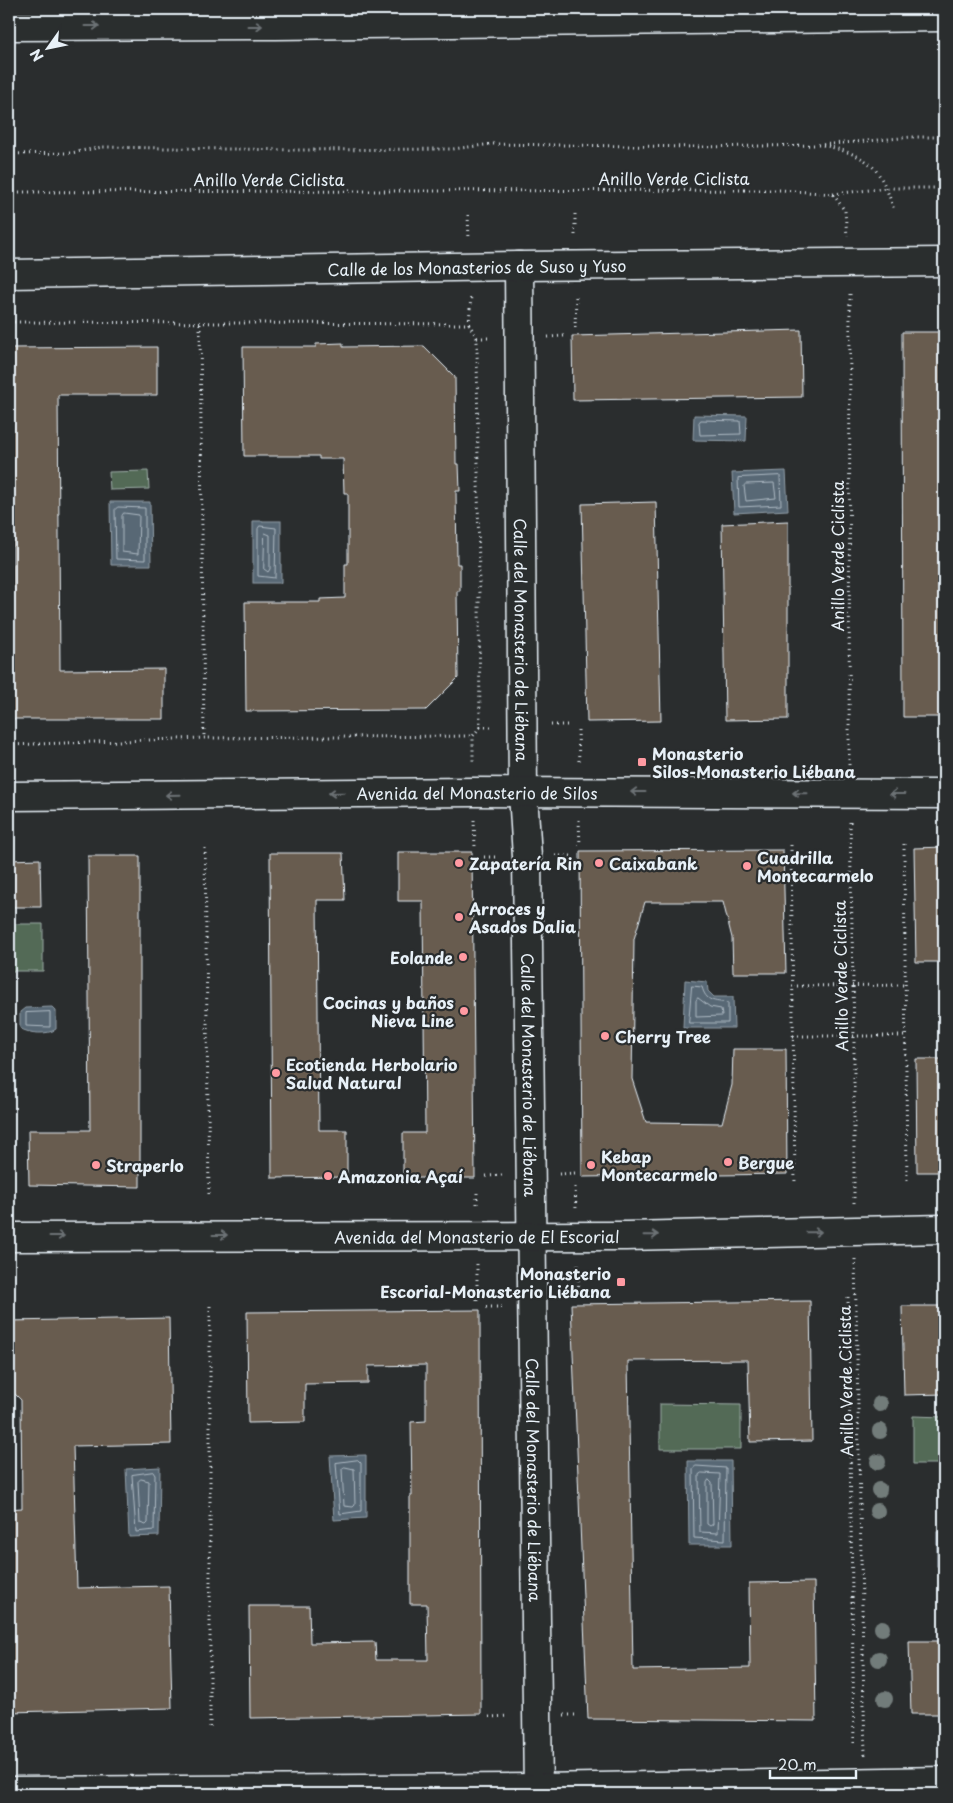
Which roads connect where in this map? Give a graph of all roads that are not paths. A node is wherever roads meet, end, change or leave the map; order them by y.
1 (944, 17) edge
2 (9, 26) edge
3 (944, 262) edge
4 (519, 266) junction
5 (9, 274) edge
6 (523, 793) junction
7 (944, 794) edge
8 (9, 796) edge
9 (944, 1229) edge
10 (532, 1236) junction
11 (9, 1237) edge
12 (944, 1781) edge
13 (9, 1791) edge
14 (538, 1791) edge

2 -> 1 main road
3 - 4 main road, Calle de los Monasterios de Suso y Yuso
4 - 5 main road, Calle de los Monasterios de Suso y Yuso
4 - 6 main road, Calle del Monasterio de Liébana
7 -> 6 main road, Avenida del Monasterio de Silos
6 -> 8 main road, Avenida del Monasterio de Silos
6 - 10 main road, Calle del Monasterio de Liébana
10 -> 9 main road, Avenida del Monasterio de El Escorial
11 -> 10 main road, Avenida del Monasterio de El Escorial
10 - 14 main road, Calle del Monasterio de Liébana
12 - 14 main road
13 - 14 main road

